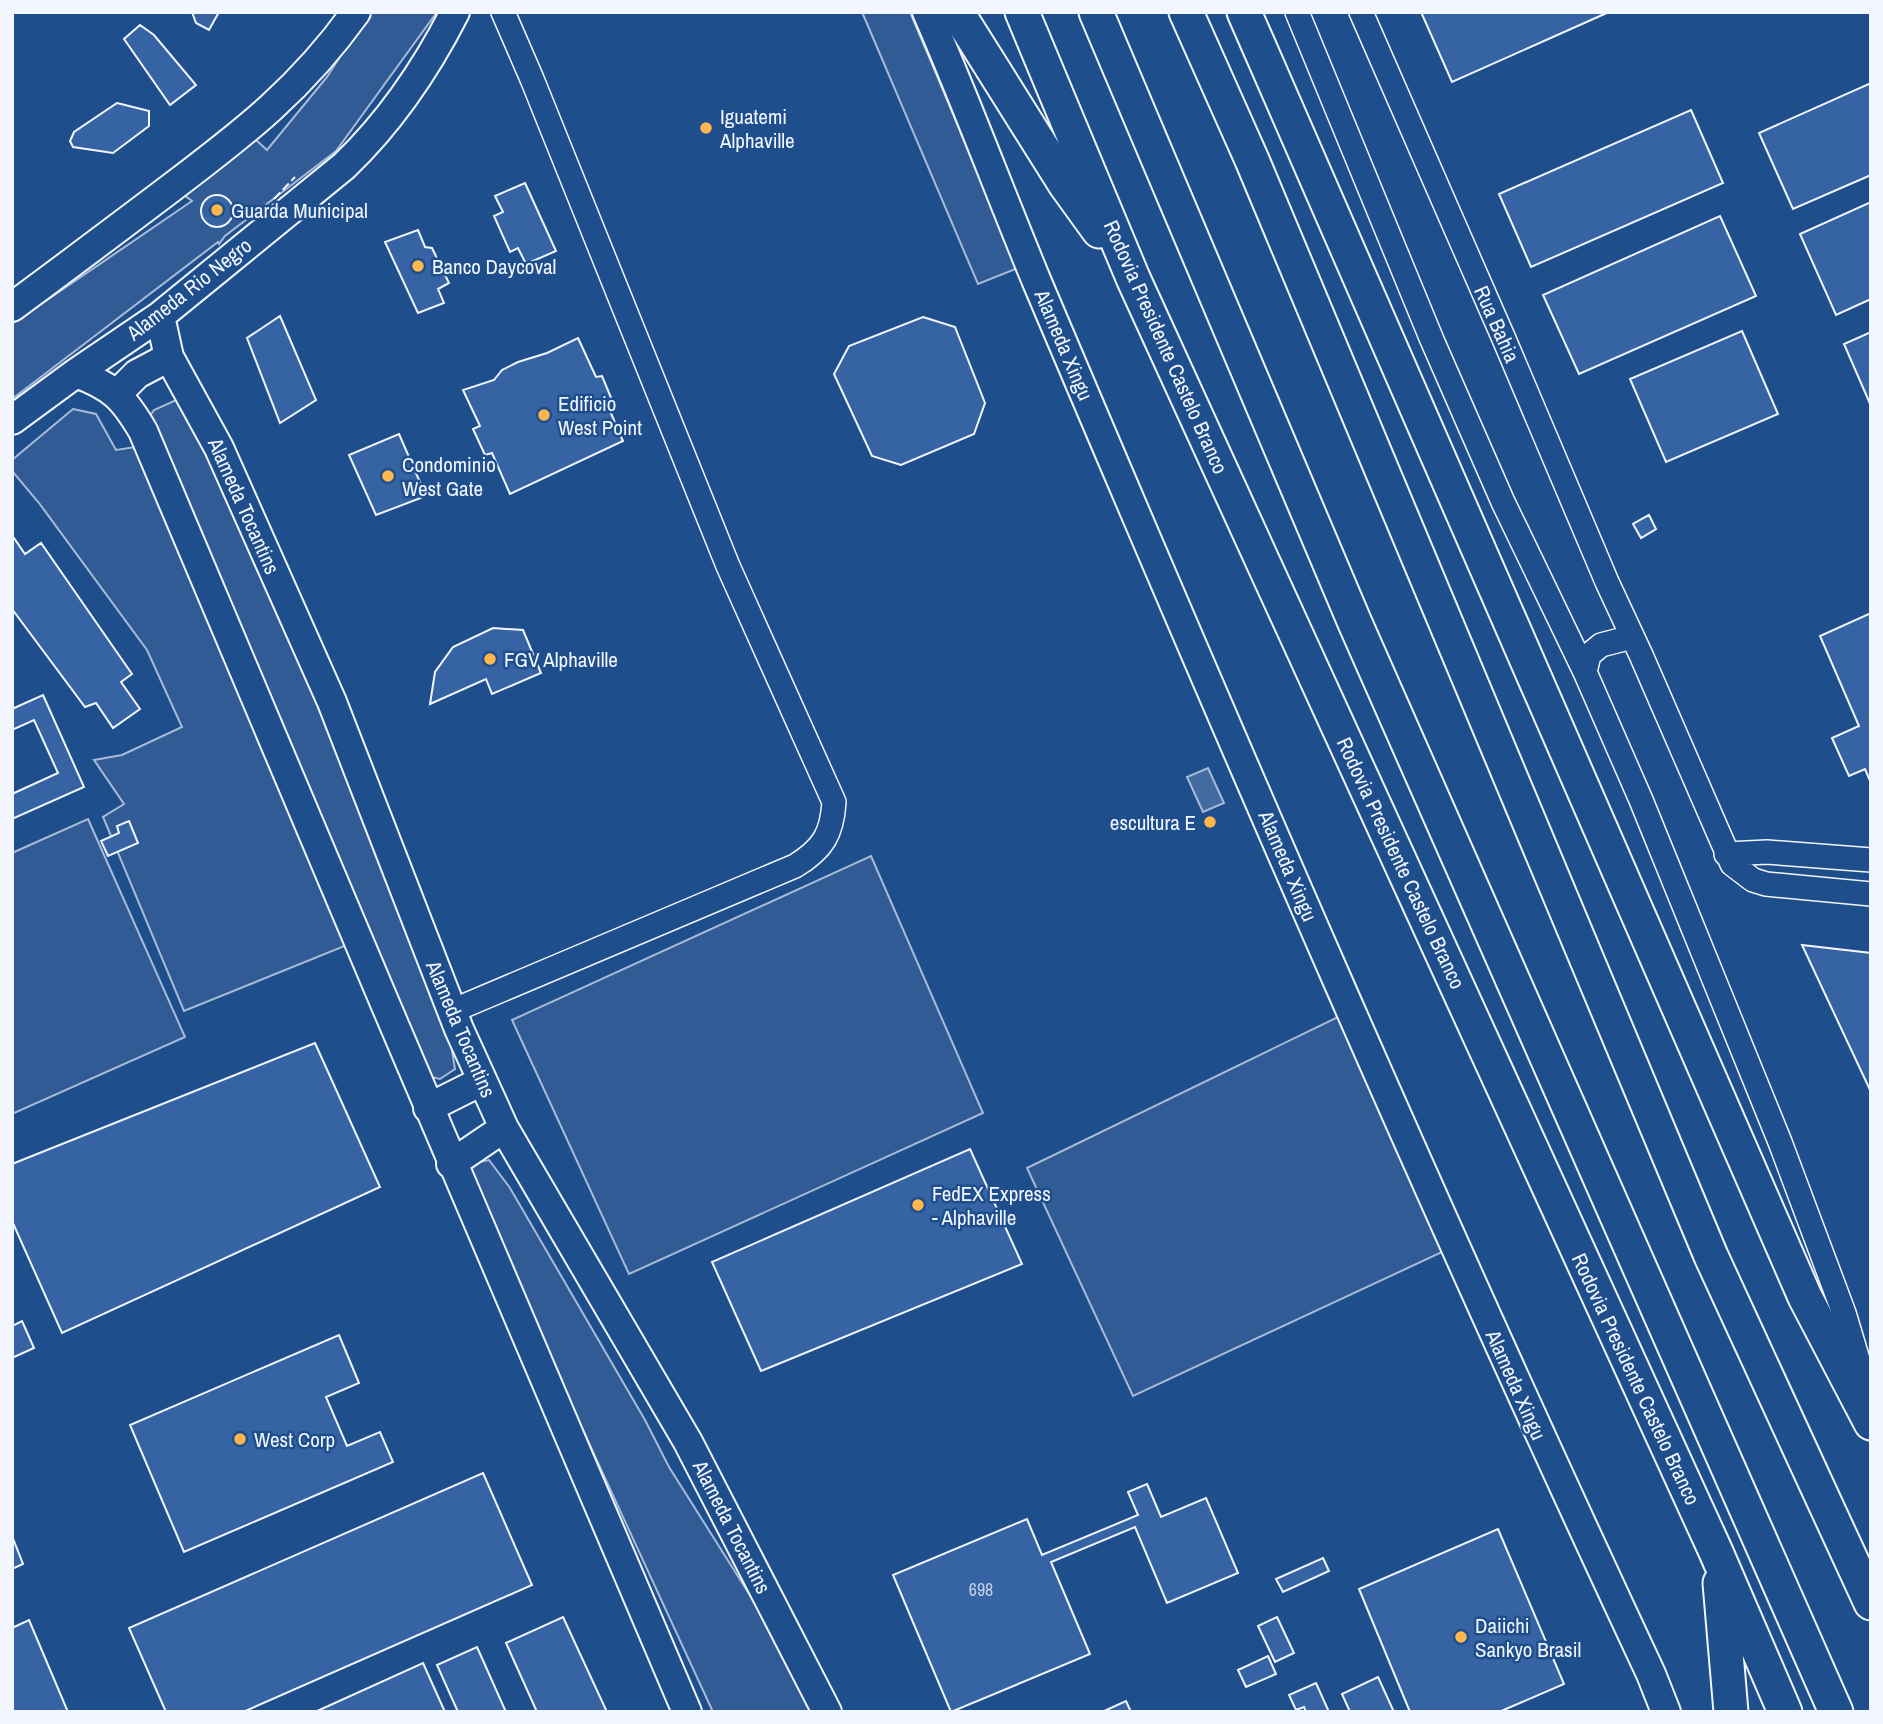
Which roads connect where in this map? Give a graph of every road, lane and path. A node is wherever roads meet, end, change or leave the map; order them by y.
1 (356, 12) edge
2 (455, 12) edge
3 (503, 12) edge
4 (927, 12) edge
5 (957, 12) edge
6 (1022, 12) edge
7 (1096, 12) edge
8 (1186, 12) edge
9 (1244, 12) edge
10 (1297, 12) edge
11 (1361, 12) edge
12 (1133, 278) junction
13 (12, 307) edge
14 (160, 317) junction
15 (169, 357) junction
16 (76, 373) junction
17 (117, 394) junction
18 (12, 420) edge
19 (1632, 637) junction
20 (1585, 672) junction
21 (1767, 852) junction
22 (1726, 854) junction
23 (1871, 860) edge
24 (1766, 884) junction
25 (1871, 894) edge
26 (452, 1011) junction
27 (482, 1081) junction
28 (428, 1108) junction
29 (504, 1129) junction
30 (451, 1164) junction
31 (1871, 1403) edge
32 (1871, 1423) edge
33 (1717, 1557) junction
34 (1871, 1603) edge
35 (687, 1712) edge
36 (827, 1712) edge
37 (1666, 1712) edge
38 (1731, 1712) edge
39 (1786, 1712) edge
40 (1836, 1712) edge

1 - 13 main road
2 - 14 main road, Alameda Rio Negro
3 - 26 street
4 - 37 main road, Alameda Xingu
5 - 12 highway
6 - 12 highway, Rodovia Presidente Castelo Branco
7 - 40 highway
8 - 34 highway
9 - 32 highway
10 - 20 street
11 - 19 street, Rua Bahia
12 - 33 highway, Rodovia Presidente Castelo Branco
14 - 15 main road, Alameda Tocantins
14 - 16 main road, Alameda Rio Negro
15 - 17 main road
15 - 26 main road, Alameda Tocantins
16 - 17 main road
16 - 18 main road, Alameda Rio Negro
17 - 28 main road
19 - 20 street
19 - 22 street, Rua Bahia
20 - 31 street
21 - 22 street
21 - 23 street
21 - 24 street
22 - 24 street, Rua Bahia
24 - 25 street, Rua Bahia
26 - 27 main road, Alameda Tocantins
27 - 28 main road
27 - 29 main road, Alameda Tocantins
28 - 30 main road
29 - 30 main road
29 - 36 main road, Alameda Tocantins
30 - 35 main road
33 - 38 highway
33 - 39 highway, Rodovia Presidente Castelo Branco

